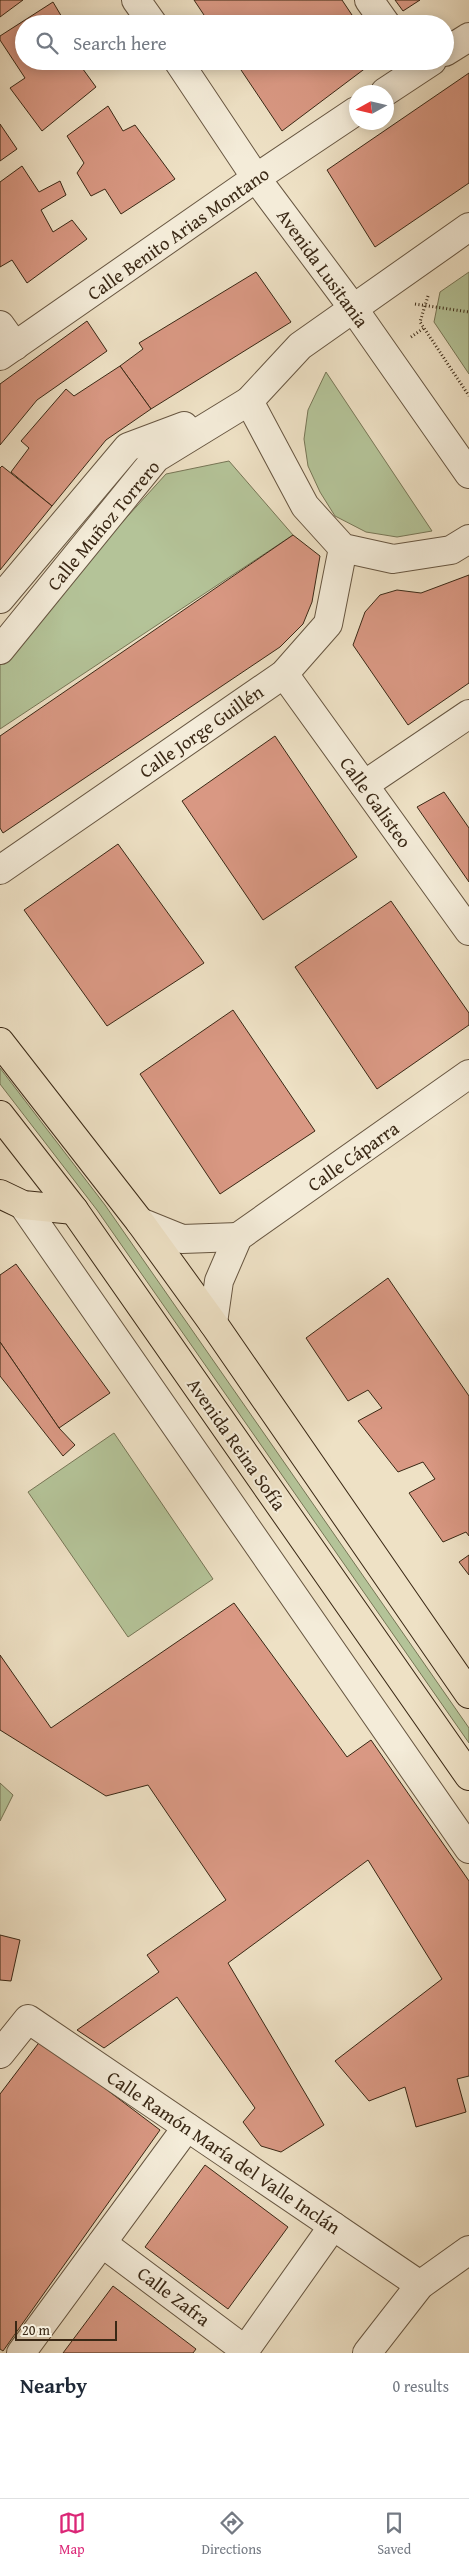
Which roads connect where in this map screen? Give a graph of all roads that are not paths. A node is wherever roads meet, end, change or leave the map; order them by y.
1 (136, 0) edge
2 (369, 0) edge
3 (146, 15) edge
4 (380, 15) edge
5 (469, 37) edge
6 (454, 46) edge
7 (184, 70) edge
8 (412, 70) edge
9 (394, 85) edge
10 (349, 116) edge
11 (256, 178) junction
12 (469, 227) edge
13 (354, 308) junction
14 (5, 343) edge
15 (249, 401) junction
16 (469, 474) edge
17 (469, 539) edge
18 (343, 548) junction
19 (0, 599) edge
20 (0, 650) edge
21 (284, 674) junction
22 (469, 714) edge
23 (364, 785) junction
24 (0, 870) edge
25 (469, 930) edge
26 (0, 1042) edge
27 (469, 1074) edge
28 (0, 1115) edge
29 (12, 1199) edge
30 (74, 1210) junction
31 (140, 1222) junction
32 (238, 1237) junction
33 (213, 1324) junction
34 (469, 1694) edge
35 (469, 1776) edge
36 (469, 1849) edge
37 (0, 2054) edge
38 (187, 2127) junction
39 (333, 2226) junction
40 (102, 2243) junction
41 (469, 2250) edge
42 (420, 2284) junction
43 (244, 2351) edge
44 (21, 2353) edge
45 (368, 2353) edge

1 - 3 street
2 - 4 street
5 - 6 street
7 - 11 street, Avenida Lusitania
8 - 9 street
10 - 11 street, Calle Benito Arias Montano
11 - 13 street, Avenida Lusitania
11 - 14 street, Calle Benito Arias Montano
12 - 13 street
13 - 15 street
13 - 16 street, Avenida Lusitania
15 - 18 street
15 - 19 street, Calle Muñoz Torrero
15 - 20 street, Calle Muñoz Torrero
17 - 18 street
18 - 21 street, Calle Jorge Guillén
21 - 23 street, Calle Galisteo
21 - 24 street, Calle Jorge Guillén
22 - 23 street
23 - 25 street, Calle Galisteo
26 - 31 highway
27 - 32 street, Calle Cáparra
28 - 30 highway, Avenida Reina Sofía
29 - 30 highway
29 - 36 street, Avenida Reina Sofía
30 - 35 highway, Avenida Reina Sofía
31 - 32 street
31 - 33 highway
32 - 33 street
33 - 34 highway
37 - 38 street, Calle Ramón María del Valle Inclán
38 - 39 street, Calle Ramón María del Valle Inclán
38 - 40 street
39 - 42 street, Calle Ramón María del Valle Inclán
39 - 43 street
40 - 43 street, Calle Zafra
40 - 44 street
41 - 42 street
42 - 45 street

